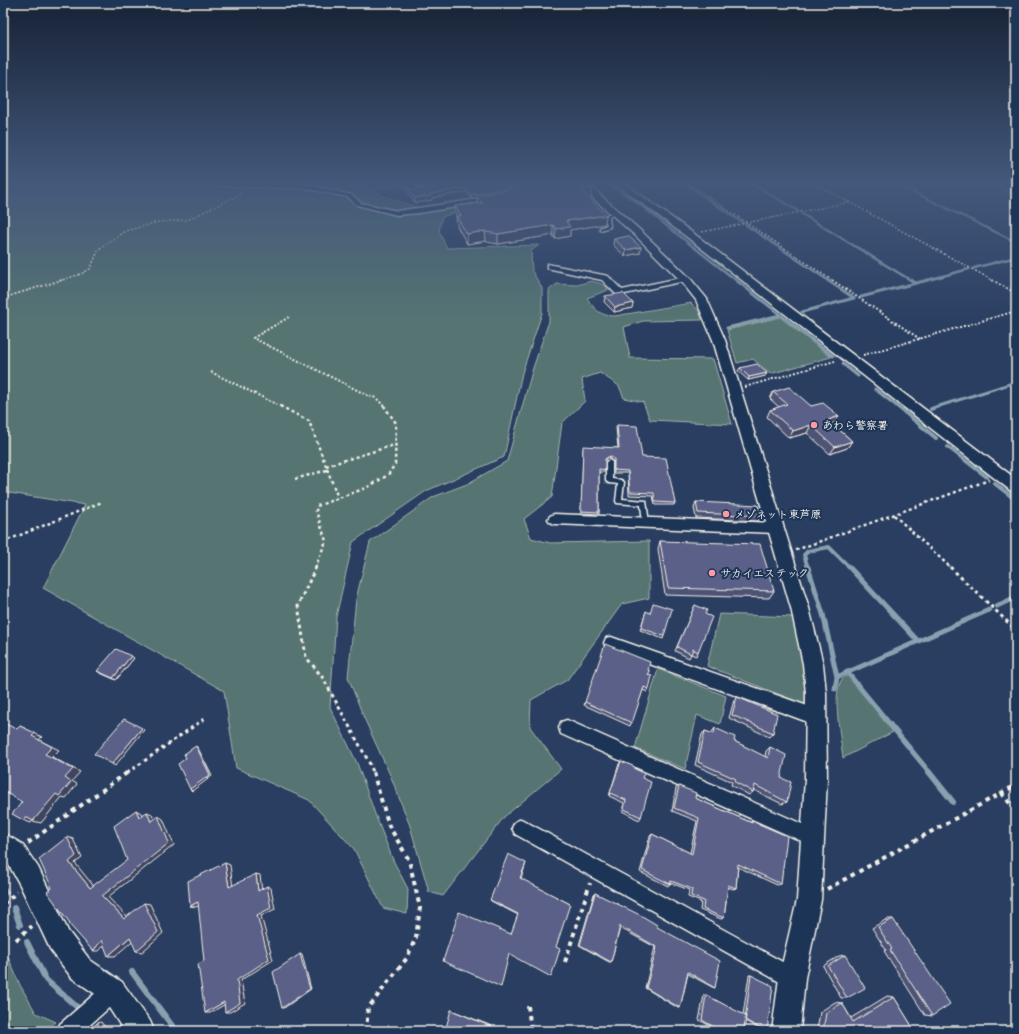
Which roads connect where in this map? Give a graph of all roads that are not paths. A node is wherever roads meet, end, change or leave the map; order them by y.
1 (633, 229) edge
2 (682, 229) edge
3 (550, 266) dead end
4 (685, 279) junction
5 (609, 462) edge
6 (1016, 487) edge
7 (554, 520) dead end
8 (646, 523) junction
9 (775, 528) junction
10 (611, 643) dead end
11 (816, 716) junction
12 (567, 728) dead end
13 (521, 828) dead end
14 (812, 837) junction
15 (9, 849) edge
16 (792, 978) junction
17 (113, 991) junction
18 (67, 1031) edge
19 (140, 1031) edge
20 (786, 1031) edge

1 - 4 street
2 - 6 street
3 - 4 street
4 - 9 street
5 - 8 lane
7 - 8 street
8 - 9 street
9 - 11 street
10 - 11 street
11 - 14 street
12 - 14 street
13 - 16 street
14 - 16 street
15 - 17 street
16 - 20 street
17 - 18 street
17 - 19 street

